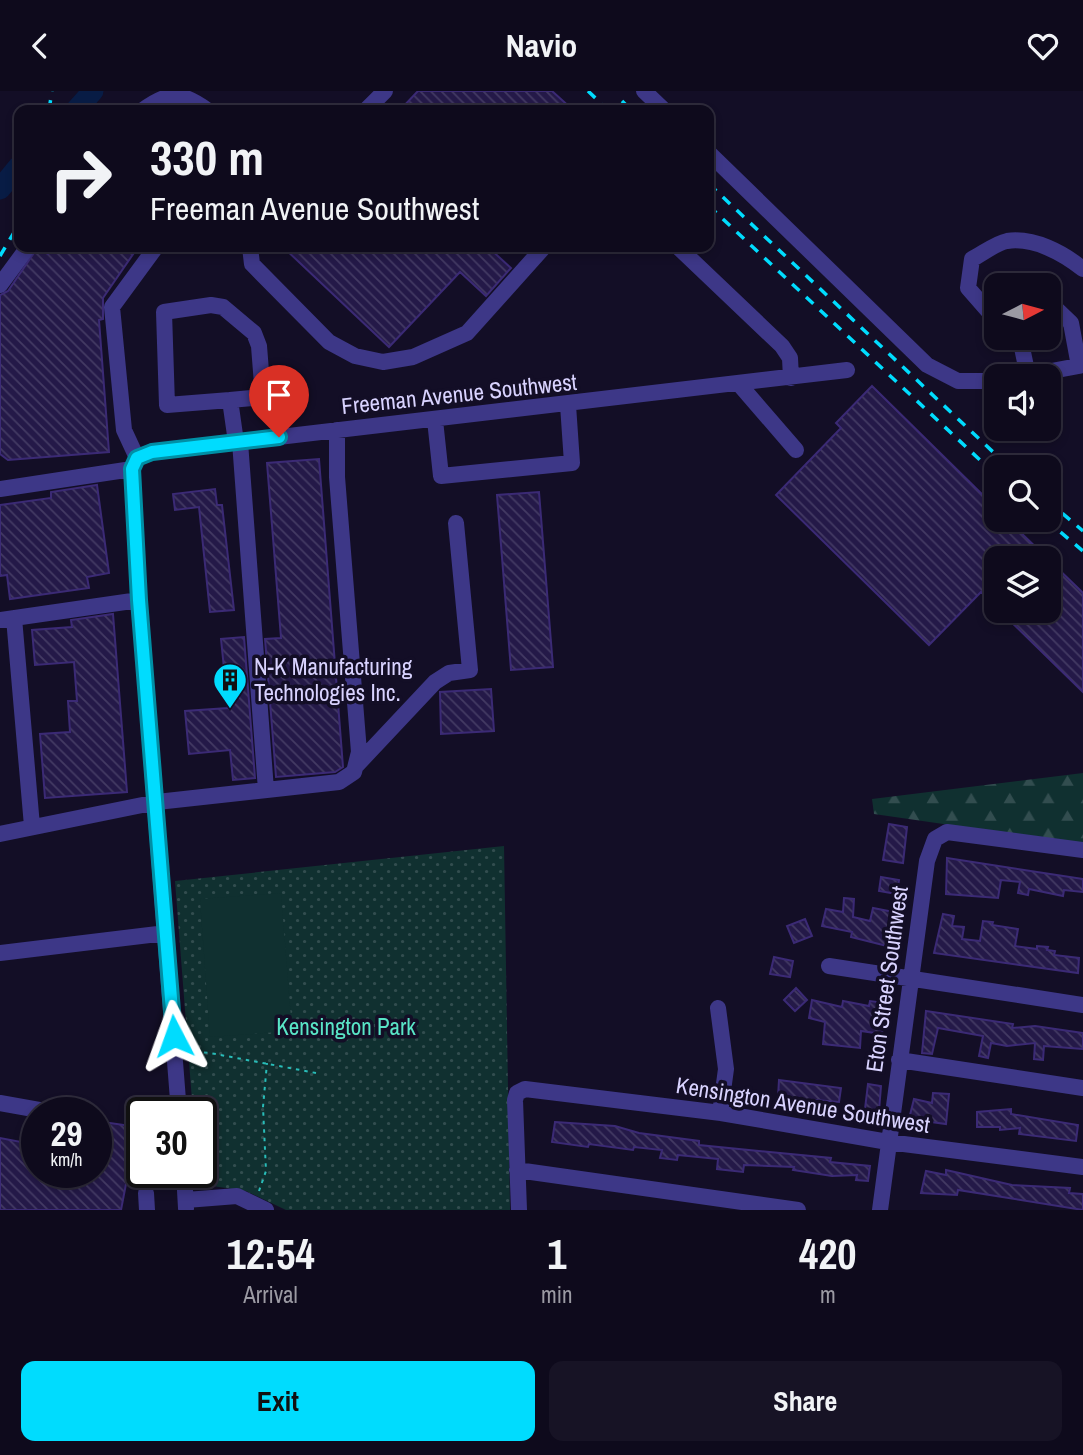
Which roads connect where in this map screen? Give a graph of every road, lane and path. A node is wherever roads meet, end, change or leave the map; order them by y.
1 (385, 91) edge
2 (644, 91) edge
3 (149, 105) edge
4 (199, 105) edge
5 (371, 105) edge
6 (659, 105) edge
7 (714, 158) edge
8 (24, 252) edge
9 (152, 252) edge
10 (251, 252) edge
11 (540, 252) edge
12 (683, 252) edge
13 (1083, 269) edge
14 (0, 285) edge
15 (984, 306) edge
16 (1061, 313) edge
17 (1081, 365) edge
18 (1061, 369) edge
19 (847, 370) dead end
20 (791, 378) junction
21 (984, 381) edge
22 (739, 384) junction
23 (230, 400) junction
24 (568, 405) junction
25 (435, 420) junction
26 (337, 430) junction
27 (238, 442) junction
28 (796, 450) dead end
29 (135, 463) junction
30 (0, 489) edge
31 (456, 523) dead end
32 (139, 600) junction
33 (7, 619) edge
34 (357, 765) junction
35 (266, 790) junction
36 (157, 802) junction
37 (32, 827) junction
38 (0, 834) edge
39 (1083, 850) edge
40 (166, 933) junction
41 (0, 953) edge
42 (829, 967) dead end
43 (910, 980) junction
44 (1083, 1005) edge
45 (718, 1008) dead end
46 (183, 1052) dead end
47 (899, 1060) junction
48 (267, 1062) junction
49 (316, 1073) dead end
50 (1083, 1088) edge
51 (258, 1089) dead end
52 (264, 1090) junction
53 (178, 1097) edge
54 (0, 1103) edge
55 (21, 1107) edge
56 (719, 1113) junction
57 (888, 1142) junction
58 (1083, 1167) edge
59 (517, 1170) junction
60 (259, 1191) dead end
61 (146, 1193) dead end
62 (186, 1205) edge
63 (147, 1210) edge
64 (265, 1210) edge
65 (519, 1210) edge
66 (798, 1210) edge
67 (880, 1210) edge

1 - 5 street
2 - 6 street
3 - 4 street
7 - 21 street
8 - 14 street
9 - 29 street
10 - 11 street
12 - 20 street
13 - 15 street
16 - 17 street
17 - 18 street
19 - 20 street, Freeman Avenue Southwest
20 - 22 street, Freeman Avenue Southwest
22 - 24 street, Freeman Avenue Southwest
22 - 28 street
23 - 23 street
23 - 27 street
24 - 25 street, Freeman Avenue Southwest
24 - 25 street
25 - 26 street, Freeman Avenue Southwest
26 - 27 street, Freeman Avenue Southwest
26 - 34 street
27 - 29 street, Freeman Avenue Southwest
27 - 35 street
29 - 30 street, Freeman Avenue Southwest
29 - 32 street
31 - 34 street
32 - 33 street
32 - 36 street
33 - 37 street
34 - 35 street
35 - 36 street
36 - 37 street
36 - 40 street
37 - 38 street
39 - 43 street, Eton Street Southwest
40 - 41 street
40 - 53 street
42 - 43 street
43 - 44 street
43 - 47 street, Eton Street Southwest
45 - 56 street
46 - 48 path
47 - 50 street
47 - 57 street, Eton Street Southwest
48 - 49 path
48 - 52 path
51 - 52 path
52 - 60 path
54 - 55 street
56 - 57 street, Kensington Avenue Southwest
56 - 59 street, Kensington Avenue Southwest
57 - 58 street, Kensington Avenue Southwest
57 - 67 street, Eton Street Southwest
59 - 65 street
59 - 66 street
61 - 63 street
62 - 64 street

